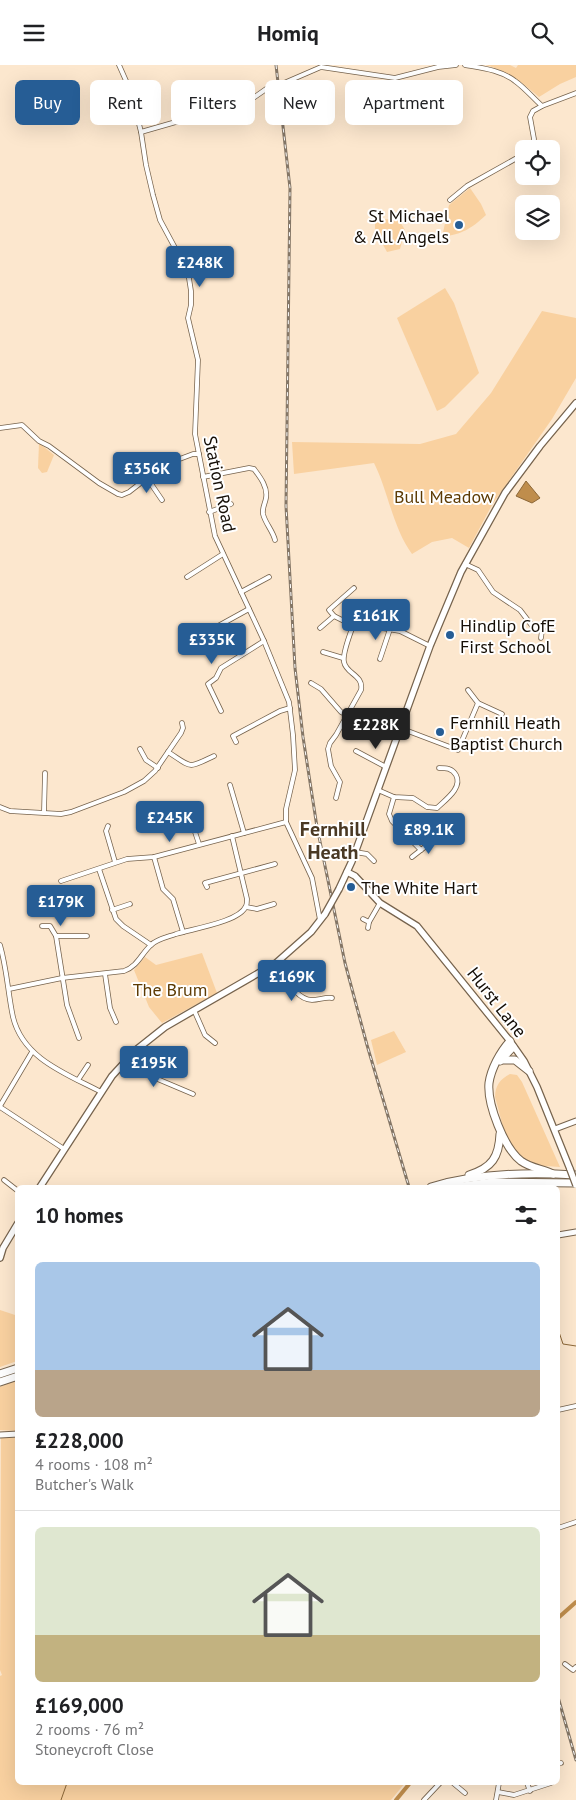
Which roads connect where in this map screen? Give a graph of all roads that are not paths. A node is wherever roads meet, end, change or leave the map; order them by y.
1 (119, 65) edge
2 (456, 65) edge
3 (465, 65) edge
4 (576, 93) edge
5 (542, 106) junction
6 (141, 132) junction
7 (534, 140) edge
8 (515, 159) edge
9 (450, 200) dead end
10 (576, 403) edge
11 (0, 428) edge
12 (199, 454) junction
13 (203, 477) junction
14 (147, 478) junction
15 (162, 500) dead end
16 (231, 504) dead end
17 (209, 512) junction
18 (275, 540) dead end
19 (222, 554) junction
20 (465, 564) junction
21 (187, 577) dead end
22 (269, 577) dead end
23 (354, 588) dead end
24 (242, 592) junction
25 (249, 609) junction
26 (334, 616) junction
27 (354, 623) junction
28 (546, 624) dead end
29 (320, 628) dead end
30 (390, 629) junction
31 (542, 630) junction
32 (200, 635) dead end
33 (541, 638) dead end
34 (264, 641) junction
35 (430, 646) junction
36 (323, 652) dead end
37 (343, 658) junction
38 (380, 659) dead end
39 (311, 683) dead end
40 (468, 690) dead end
41 (478, 703) junction
42 (290, 708) junction
43 (221, 711) dead end
44 (502, 714) dead end
45 (347, 715) junction
46 (188, 726) dead end
47 (400, 728) junction
48 (236, 741) dead end
49 (140, 749) dead end
50 (356, 751) dead end
51 (168, 752) junction
52 (210, 756) dead end
53 (158, 767) junction
54 (386, 767) junction
55 (438, 768) dead end
56 (45, 773) dead end
57 (230, 785) dead end
58 (378, 790) junction
59 (394, 797) junction
60 (336, 798) dead end
61 (0, 807) edge
62 (44, 812) junction
63 (152, 813) dead end
64 (286, 822) junction
65 (108, 826) dead end
66 (244, 833) junction
67 (232, 836) junction
68 (436, 839) dead end
69 (199, 844) junction
70 (420, 850) junction
71 (355, 852) junction
72 (154, 857) junction
73 (412, 857) dead end
74 (374, 861) dead end
75 (116, 862) junction
76 (275, 864) dead end
77 (99, 869) junction
78 (347, 872) junction
79 (241, 873) junction
80 (60, 881) dead end
81 (207, 887) dead end
82 (380, 903) junction
83 (130, 904) dead end
84 (274, 904) dead end
85 (246, 907) junction
86 (112, 910) junction
87 (363, 919) dead end
88 (320, 920) junction
89 (369, 922) junction
90 (42, 926) dead end
91 (368, 928) dead end
92 (183, 932) junction
93 (56, 936) junction
94 (87, 936) dead end
95 (0, 945) edge
96 (151, 945) junction
97 (276, 963) junction
98 (105, 974) junction
99 (62, 978) junction
100 (9, 989) junction
101 (332, 998) dead end
102 (194, 1009) junction
103 (116, 1022) dead end
104 (78, 1038) dead end
105 (215, 1043) dead end
106 (512, 1044) junction
107 (32, 1052) junction
108 (499, 1061) junction
109 (122, 1064) junction
110 (88, 1065) dead end
111 (529, 1071) junction
112 (78, 1080) junction
113 (101, 1092) junction
114 (193, 1094) dead end
115 (0, 1107) edge
116 (576, 1121) edge
117 (555, 1129) junction
118 (501, 1131) junction
119 (64, 1149) junction
120 (553, 1173) junction
121 (576, 1175) edge
122 (4, 1180) dead end
123 (455, 1184) edge
124 (576, 1184) edge
125 (41, 1185) edge
126 (15, 1189) edge
127 (15, 1228) edge
128 (576, 1232) edge
129 (560, 1235) edge
130 (0, 1258) edge
131 (15, 1372) edge
132 (15, 1373) edge
133 (0, 1374) edge
134 (0, 1382) edge
135 (576, 1406) edge
136 (560, 1410) edge
137 (15, 1433) edge
138 (0, 1435) edge
139 (576, 1522) edge
140 (560, 1528) edge
141 (565, 1664) dead end
142 (576, 1667) edge
143 (438, 1785) edge
144 (455, 1785) edge
145 (499, 1785) edge
146 (528, 1785) edge
147 (546, 1785) edge
148 (530, 1791) junction
149 (498, 1792) junction
150 (465, 1793) dead end
151 (424, 1800) edge
152 (496, 1800) edge

1 - 6 street, Station Road
2 - 6 street, bridge
3 - 5 street
4 - 5 street
5 - 7 street
6 - 12 street, Station Road
8 - 9 street
10 - 20 main road
11 - 14 street
12 - 13 street, Station Road
12 - 14 street
13 - 17 street, Station Road
13 - 18 street
14 - 15 street
16 - 17 street
17 - 19 street, Station Road
19 - 21 street
19 - 24 street, Station Road
20 - 31 street
20 - 35 main road
22 - 24 street
23 - 26 street
24 - 25 street, Station Road
25 - 32 street
25 - 34 street, Station Road
26 - 27 street
26 - 29 street
27 - 30 street
27 - 37 street
28 - 31 street
30 - 35 street
30 - 38 street
31 - 33 street
34 - 42 street, Station Road
34 - 43 street
35 - 47 main road
36 - 37 street
37 - 45 street
39 - 45 street
40 - 41 street
41 - 44 street
41 - 47 street
42 - 48 street
42 - 64 street, Station Road
45 - 60 street
46 - 51 street
47 - 54 main road
49 - 53 street
50 - 54 street
51 - 52 street
51 - 53 street
53 - 62 street
54 - 58 main road
55 - 59 street
56 - 62 street
57 - 66 street
58 - 59 street
58 - 71 main road
59 - 70 street
61 - 62 street
63 - 69 street
64 - 66 street
64 - 88 street
65 - 75 street
66 - 67 street
67 - 69 street
67 - 79 street
68 - 70 street
69 - 72 street
70 - 73 street
71 - 74 street
71 - 78 main road
72 - 75 street
72 - 92 street
75 - 77 street
76 - 79 street
77 - 80 street
77 - 86 street
78 - 82 main road, Hurst Lane
78 - 88 main road, bridge
79 - 81 street
79 - 85 street
82 - 89 street
82 - 106 main road, Hurst Lane
83 - 86 street
84 - 85 street
85 - 92 street
86 - 96 street
87 - 89 street
88 - 97 main road
89 - 91 street
90 - 93 street
92 - 96 street
93 - 94 street
93 - 99 street
95 - 100 street
96 - 98 street
97 - 101 street
97 - 102 main road
98 - 99 street
98 - 103 street
99 - 100 street
99 - 104 street
100 - 107 street
102 - 105 street
102 - 109 main road
106 - 108 highway
106 - 111 main road, Hurst Lane
107 - 112 street
107 - 115 street
108 - 111 highway
108 - 118 highway
109 - 113 main road
109 - 114 street
110 - 112 street
111 - 117 main road, Hurst Lane
112 - 113 street
113 - 119 main road
115 - 119 street
116 - 117 street
117 - 124 main road, Hurst Lane, bridge
118 - 120 highway
118 - 123 highway
119 - 125 main road
120 - 121 highway
120 - 123 highway
122 - 126 street
123 - 124 highway
127 - 130 main road
128 - 129 street
131 - 133 highway
132 - 134 highway
135 - 136 street
137 - 138 street
139 - 140 street
141 - 142 street
143 - 151 street
144 - 150 street
145 - 149 street
146 - 148 street
147 - 148 street
148 - 149 street
149 - 152 street

